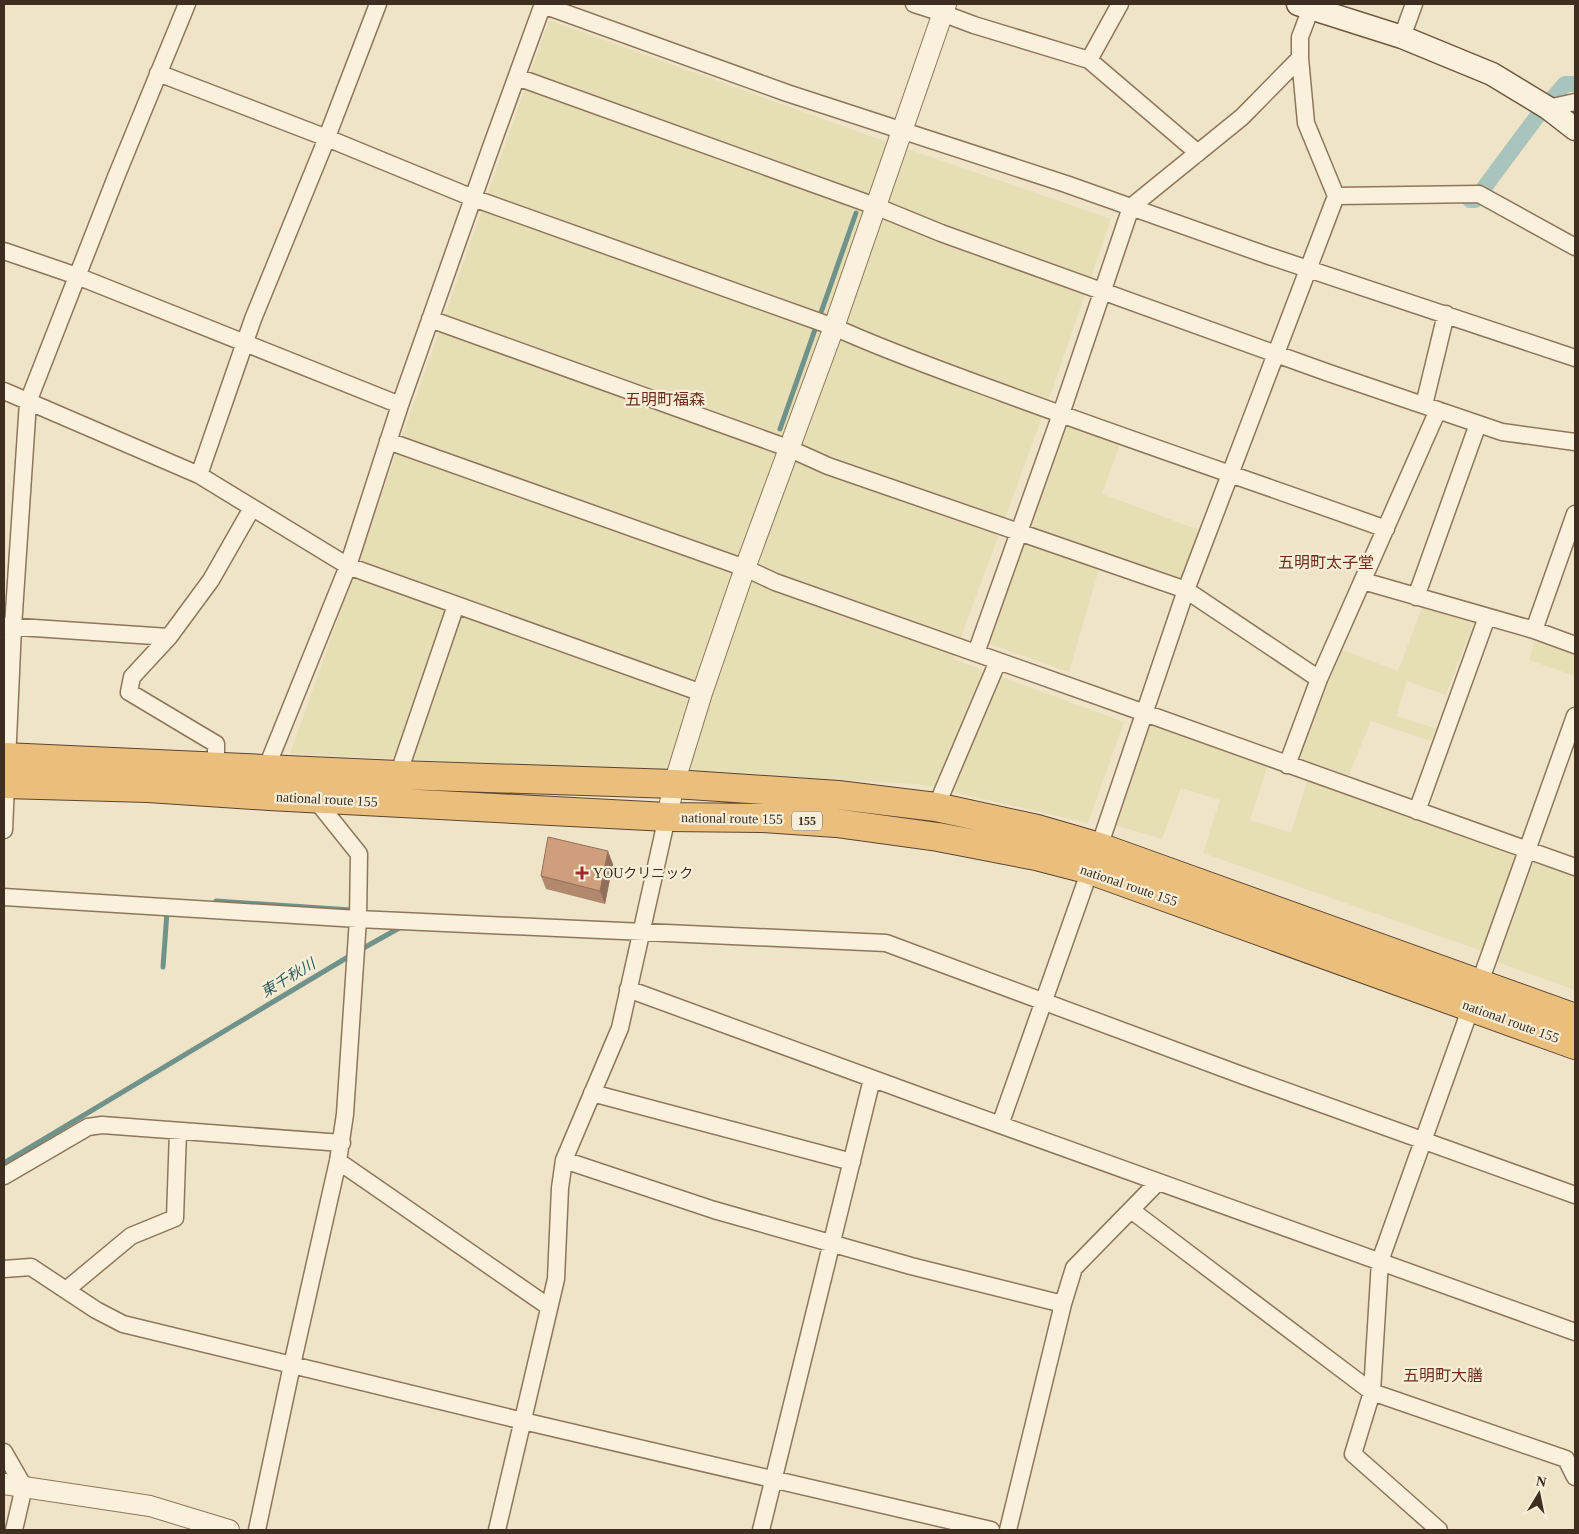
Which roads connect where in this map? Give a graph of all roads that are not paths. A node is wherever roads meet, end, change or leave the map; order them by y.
1 (187, 4) edge
2 (378, 4) edge
3 (914, 4) edge
4 (1120, 4) edge
5 (1414, 4) edge
6 (543, 5) edge
7 (1304, 6) edge
8 (944, 8) edge
9 (1402, 37) junction
10 (1300, 58) junction
11 (1089, 60) junction
12 (158, 73) junction
13 (517, 77) junction
14 (1575, 102) edge
15 (1548, 108) junction
16 (1575, 129) edge
17 (902, 132) junction
18 (326, 138) junction
19 (1198, 153) junction
20 (1336, 196) junction
21 (473, 198) junction
22 (875, 206) junction
23 (1131, 208) junction
24 (1575, 247) edge
25 (4, 251) edge
26 (1307, 268) junction
27 (77, 276) junction
28 (1104, 291) junction
29 (1446, 314) junction
30 (430, 319) junction
31 (834, 328) junction
32 (244, 344) junction
33 (1276, 354) junction
34 (1575, 358) edge
35 (4, 391) edge
36 (28, 402) junction
37 (400, 405) junction
38 (1431, 408) junction
39 (1061, 414) junction
40 (1478, 424) junction
41 (388, 441) junction
42 (1575, 442) edge
43 (788, 448) junction
44 (1231, 474) junction
45 (199, 475) junction
46 (252, 508) junction
47 (1575, 514) edge
48 (1386, 529) junction
49 (1019, 532) junction
50 (348, 566) junction
51 (745, 568) junction
52 (1363, 581) junction
53 (1186, 590) junction
54 (1416, 597) junction
55 (456, 606) junction
56 (1487, 617) junction
57 (8, 626) edge
58 (1534, 630) junction
59 (169, 637) junction
60 (1575, 645) edge
61 (976, 653) junction
62 (998, 661) junction
63 (1319, 679) junction
64 (702, 693) junction
65 (1143, 712) junction
66 (1575, 716) edge
67 (1287, 764) junction
68 (216, 767) junction
69 (266, 769) junction
70 (6, 771) edge
71 (398, 775) junction
72 (674, 784) junction
73 (315, 799) junction
74 (936, 807) junction
75 (1417, 811) junction
76 (667, 817) junction
77 (4, 830) edge
78 (1528, 851) junction
79 (1095, 859) junction
80 (1575, 867) edge
81 (4, 898) edge
82 (358, 919) junction
83 (640, 932) junction
84 (628, 990) junction
85 (1475, 994) junction
86 (1044, 1002) junction
87 (1575, 1018) edge
88 (1575, 1045) edge
89 (872, 1079) junction
90 (592, 1094) junction
91 (1000, 1125) junction
92 (178, 1131) junction
93 (1424, 1141) junction
94 (342, 1143) junction
95 (564, 1160) junction
96 (338, 1161) junction
97 (852, 1162) junction
98 (4, 1176) edge
99 (1158, 1182) junction
100 (1575, 1195) edge
101 (1131, 1210) junction
102 (832, 1244) junction
103 (1380, 1261) junction
104 (4, 1269) edge
105 (66, 1290) junction
106 (1063, 1304) junction
107 (549, 1307) junction
108 (1575, 1332) edge
109 (292, 1365) junction
110 (1372, 1392) junction
111 (523, 1421) junction
112 (4, 1452) edge
113 (1575, 1476) edge
114 (773, 1481) junction
115 (4, 1484) edge
116 (24, 1487) junction
117 (14, 1530) edge
118 (229, 1530) edge
119 (258, 1530) edge
120 (497, 1530) edge
121 (761, 1530) edge
122 (991, 1530) edge
123 (1008, 1530) edge
124 (1438, 1530) edge

1 - 12 street
2 - 18 street
3 - 8 street
4 - 11 street
5 - 9 street
6 - 13 street
6 - 17 street
7 - 9 main road
7 - 10 street
8 - 11 street
8 - 17 street
9 - 15 main road
10 - 19 street
10 - 20 street
11 - 19 street
12 - 18 street
12 - 27 street
13 - 21 street
13 - 22 street
14 - 15 street
15 - 16 main road
17 - 22 street
17 - 23 street
18 - 21 street
18 - 32 street
19 - 23 street
20 - 24 street
20 - 26 street
21 - 30 street
21 - 31 street
22 - 28 street
22 - 31 street
23 - 26 street
23 - 28 street
25 - 27 street
26 - 29 street
26 - 33 street
27 - 32 street
27 - 36 street
28 - 33 street
28 - 39 street
29 - 34 street
29 - 38 street
30 - 37 street
30 - 43 street
31 - 39 street
31 - 43 street
32 - 37 street
32 - 45 street
33 - 38 street
33 - 44 street
35 - 36 street
36 - 45 street
36 - 57 street
37 - 41 street
38 - 40 street
38 - 48 street
39 - 44 street
39 - 49 street
40 - 42 street
40 - 54 street
41 - 50 street
41 - 51 street
43 - 49 street
43 - 51 street
44 - 48 street
44 - 53 street
45 - 46 street
46 - 50 street
46 - 59 street
47 - 58 street
48 - 52 street
49 - 53 street
49 - 61 street
50 - 55 street
50 - 69 street
51 - 61 street
51 - 64 street
52 - 54 street
52 - 63 street
53 - 63 street
53 - 65 street
54 - 56 street
55 - 64 street
55 - 71 street
56 - 58 street
56 - 75 street
57 - 59 street
57 - 70 street
58 - 60 street
59 - 68 street
61 - 62 street
62 - 65 street
62 - 74 street
63 - 67 street
64 - 72 street
65 - 67 street
65 - 79 street
66 - 78 street
67 - 75 street
68 - 69 highway, national route 155 / 155
68 - 70 highway, national route 155 / 155
69 - 71 highway, national route 155 / 155
70 - 73 highway, national route 155 / 155
70 - 77 street
71 - 72 highway, national route 155 / 155
72 - 74 highway, national route 155 / 155
72 - 76 street
73 - 76 highway, national route 155 / 155
73 - 82 street
74 - 79 highway, national route 155 / 155
75 - 78 street
76 - 79 highway, national route 155 / 155
76 - 83 street
78 - 80 street
78 - 85 street
79 - 85 highway, national route 155 / 155
79 - 86 street
81 - 82 street
82 - 83 street
82 - 94 street
83 - 84 street
83 - 86 street
84 - 89 street
84 - 90 street
85 - 87 highway, national route 155 / 155
85 - 88 highway, national route 155 / 155
85 - 93 street
86 - 91 street
86 - 93 street
89 - 91 street
89 - 97 street
90 - 95 street
90 - 97 street
91 - 99 street
92 - 94 street
92 - 98 street
92 - 105 street
93 - 100 street
93 - 103 street
94 - 96 street
95 - 102 street
95 - 107 street
96 - 107 street
96 - 109 street
97 - 102 street
99 - 101 street
99 - 103 street
101 - 106 street
101 - 110 street
102 - 106 street
102 - 114 street
103 - 108 street
103 - 110 street
104 - 105 street
105 - 109 street
106 - 123 street
107 - 111 street
109 - 111 street
109 - 119 street
110 - 113 street
110 - 124 street
111 - 114 street
111 - 120 street
112 - 116 street
114 - 121 street
114 - 122 street
115 - 116 street
116 - 117 street
116 - 118 street

